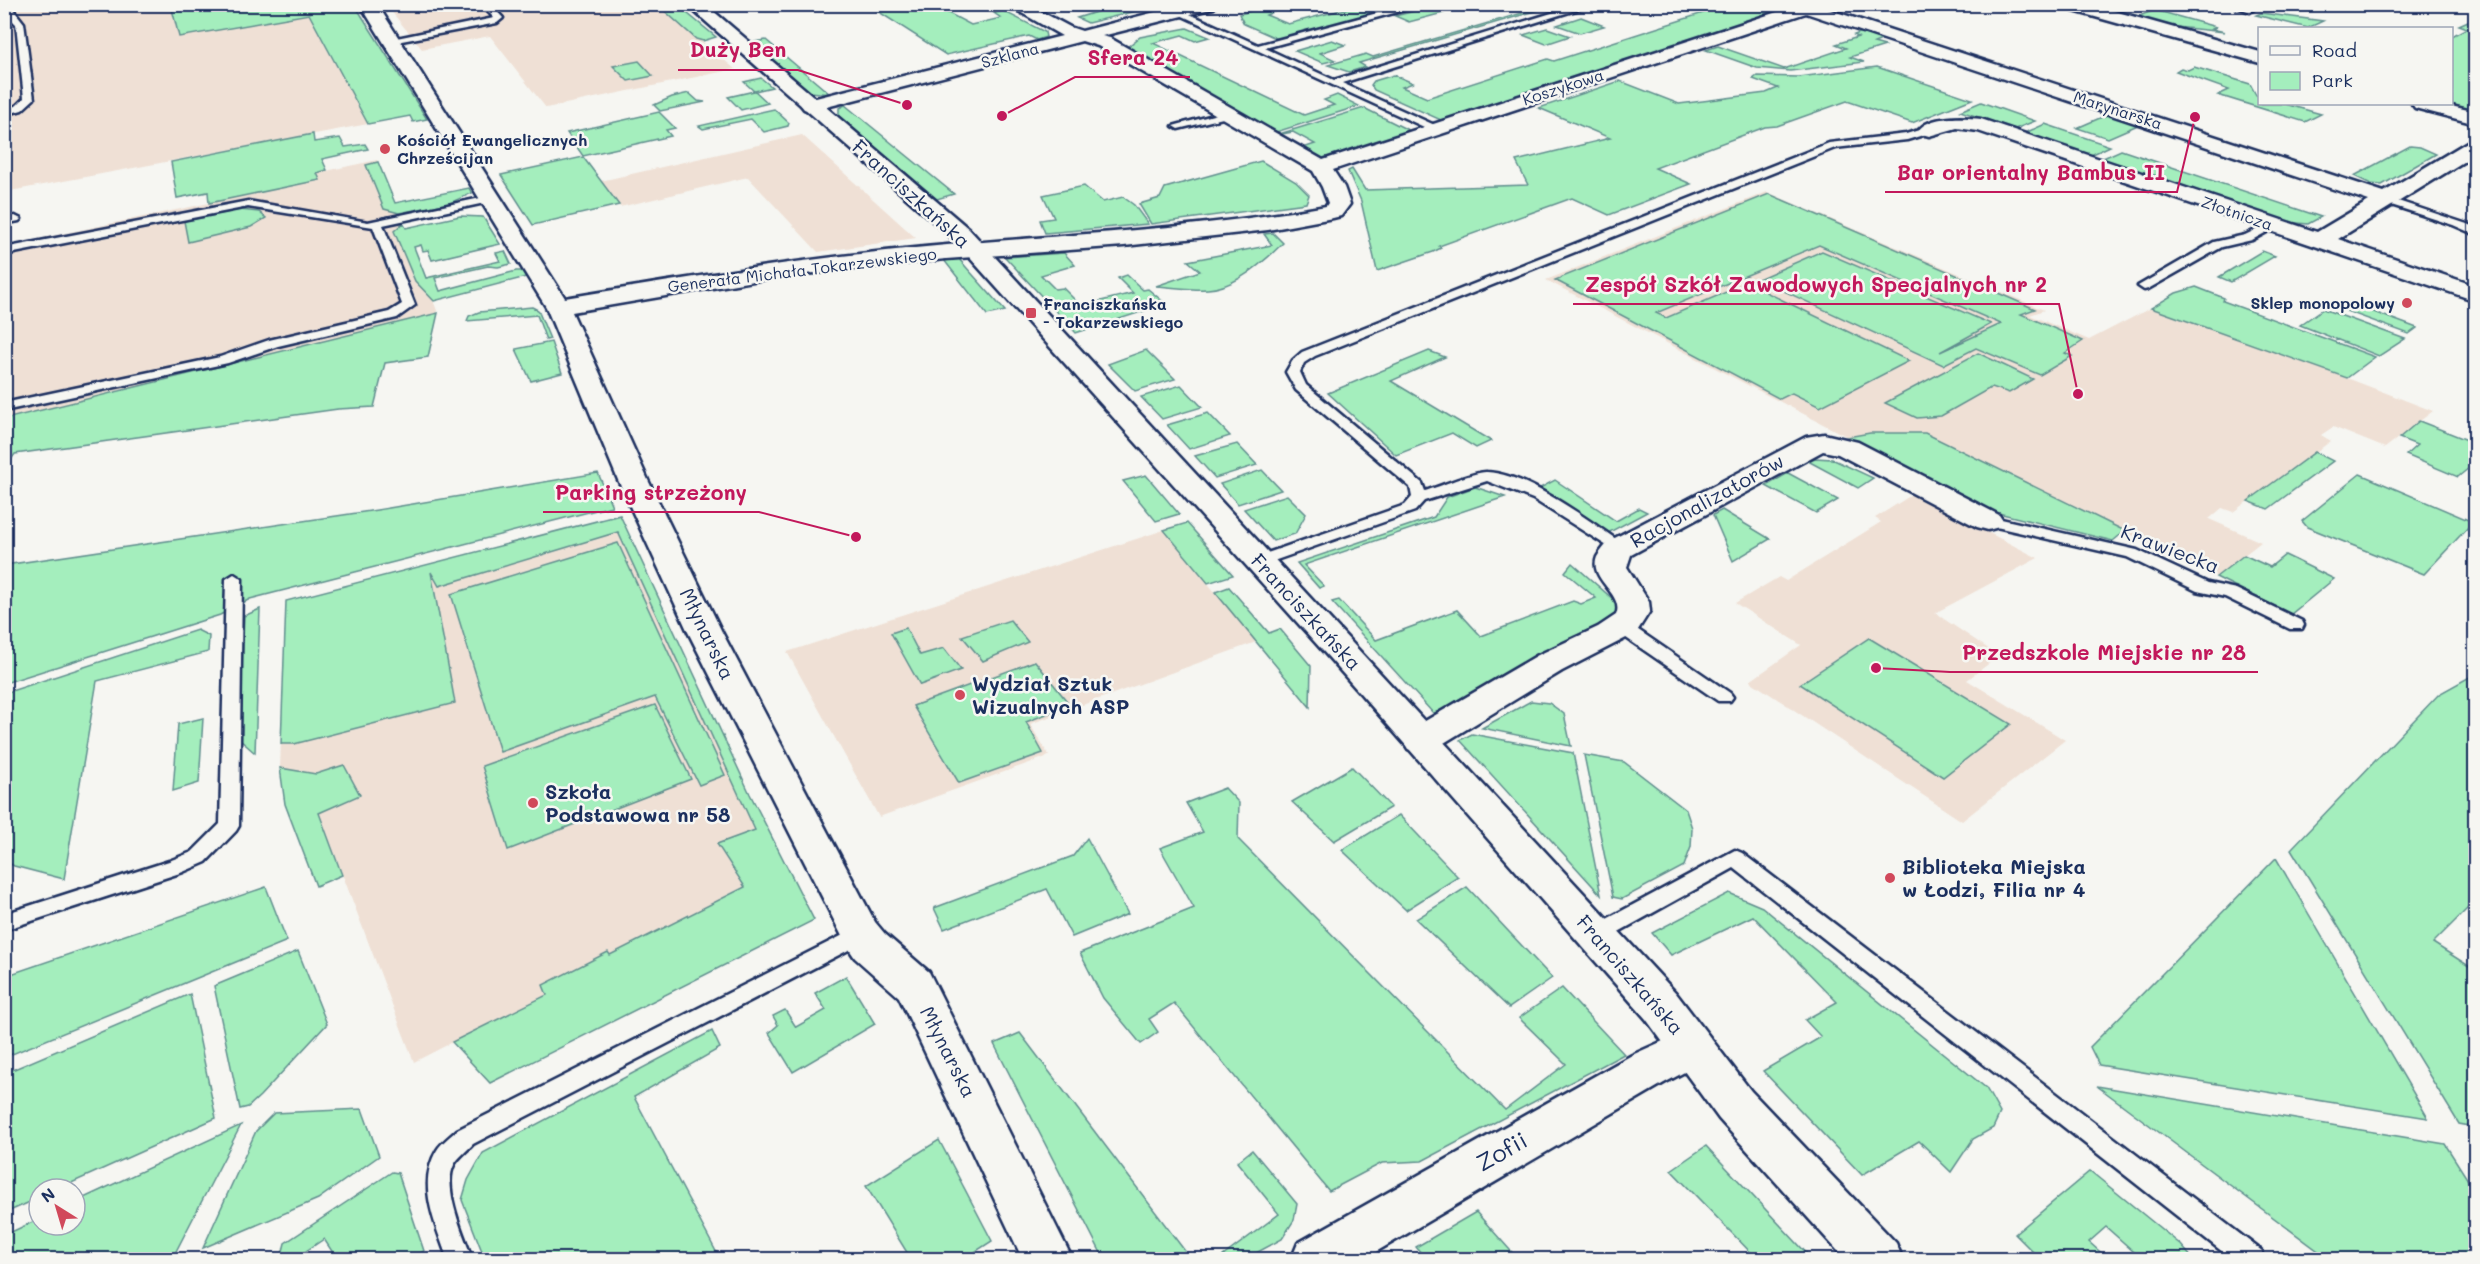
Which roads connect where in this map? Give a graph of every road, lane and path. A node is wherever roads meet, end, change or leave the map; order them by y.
1 (5, 4) edge
2 (368, 4) edge
3 (485, 4) edge
4 (693, 4) edge
5 (1014, 4) edge
6 (1208, 4) edge
7 (1423, 4) edge
8 (1591, 4) edge
9 (2068, 4) edge
10 (2233, 4) edge
11 (1799, 6) edge
12 (2250, 9) dead end
13 (1178, 12) junction
14 (8, 14) edge
15 (1084, 35) junction
16 (391, 40) junction
17 (1256, 48) junction
18 (2258, 58) edge
19 (1333, 83) junction
20 (811, 105) junction
21 (2426, 105) edge
22 (4, 112) edge
23 (1228, 114) junction
24 (2475, 118) edge
25 (1178, 126) dead end
26 (1435, 129) junction
27 (1929, 130) joint
28 (2475, 145) edge
29 (1321, 167) junction
30 (490, 199) junction
31 (2386, 200) junction
32 (377, 224) junction
33 (2272, 225) junction
34 (2475, 232) edge
35 (2319, 241) junction
36 (974, 249) junction
37 (4, 252) edge
38 (2144, 286) dead end
39 (2475, 294) edge
40 (558, 307) junction
41 (4, 407) edge
42 (1419, 498) junction
43 (1988, 521) joint
44 (1620, 548) junction
45 (1259, 561) junction
46 (234, 579) dead end
47 (2296, 625) dead end
48 (1622, 627) junction
49 (1724, 696) dead end
50 (1421, 740) junction
51 (4, 922) edge
52 (861, 934) junction
53 (1597, 934) junction
54 (1692, 1047) junction
55 (461, 1260) edge
56 (1049, 1260) edge
57 (1314, 1260) edge
58 (1879, 1260) edge
59 (2253, 1260) edge

1 - 14 lane
2 - 16 street, Młynarska
3 - 16 lane
4 - 20 street, Franciszkańska
5 - 15 street
6 - 13 street, Szklana
7 - 17 lane
8 - 19 lane
9 - 18 street
10 - 12 lane
11 - 26 street, Koszykowa
11 - 31 street, Marynarska
13 - 15 street, Szklana
13 - 17 lane
14 - 22 lane
15 - 20 street, Szklana
15 - 23 street
16 - 30 street, Młynarska
17 - 19 lane
19 - 26 lane
20 - 36 street, Franciszkańska
21 - 24 street
23 - 25 lane
23 - 29 street
26 - 29 street, Koszykowa
27 - 33 street, Złotnicza
27 - 42 lane
28 - 31 street
29 - 36 street, Generała Michała Tokarzewskiego
30 - 32 lane
30 - 40 street, Młynarska
31 - 34 lane, Marynarska
31 - 35 street
32 - 37 lane
32 - 41 lane
33 - 35 street, Złotnicza
33 - 38 lane
35 - 39 street, Złotnicza
36 - 40 street, Generała Michała Tokarzewskiego
36 - 45 street, Franciszkańska
40 - 52 street, Młynarska
42 - 44 lane
42 - 45 lane
43 - 44 street, Racjonalizatorów
43 - 47 lane, Krawiecka
44 - 48 street, Racjonalizatorów
45 - 50 street, Franciszkańska
46 - 51 lane
48 - 49 lane
48 - 50 street
50 - 53 street, Franciszkańska
52 - 55 lane
52 - 56 street, Młynarska
53 - 54 street, Franciszkańska
53 - 59 lane
54 - 57 street, Zofii
54 - 58 street, Franciszkańska

